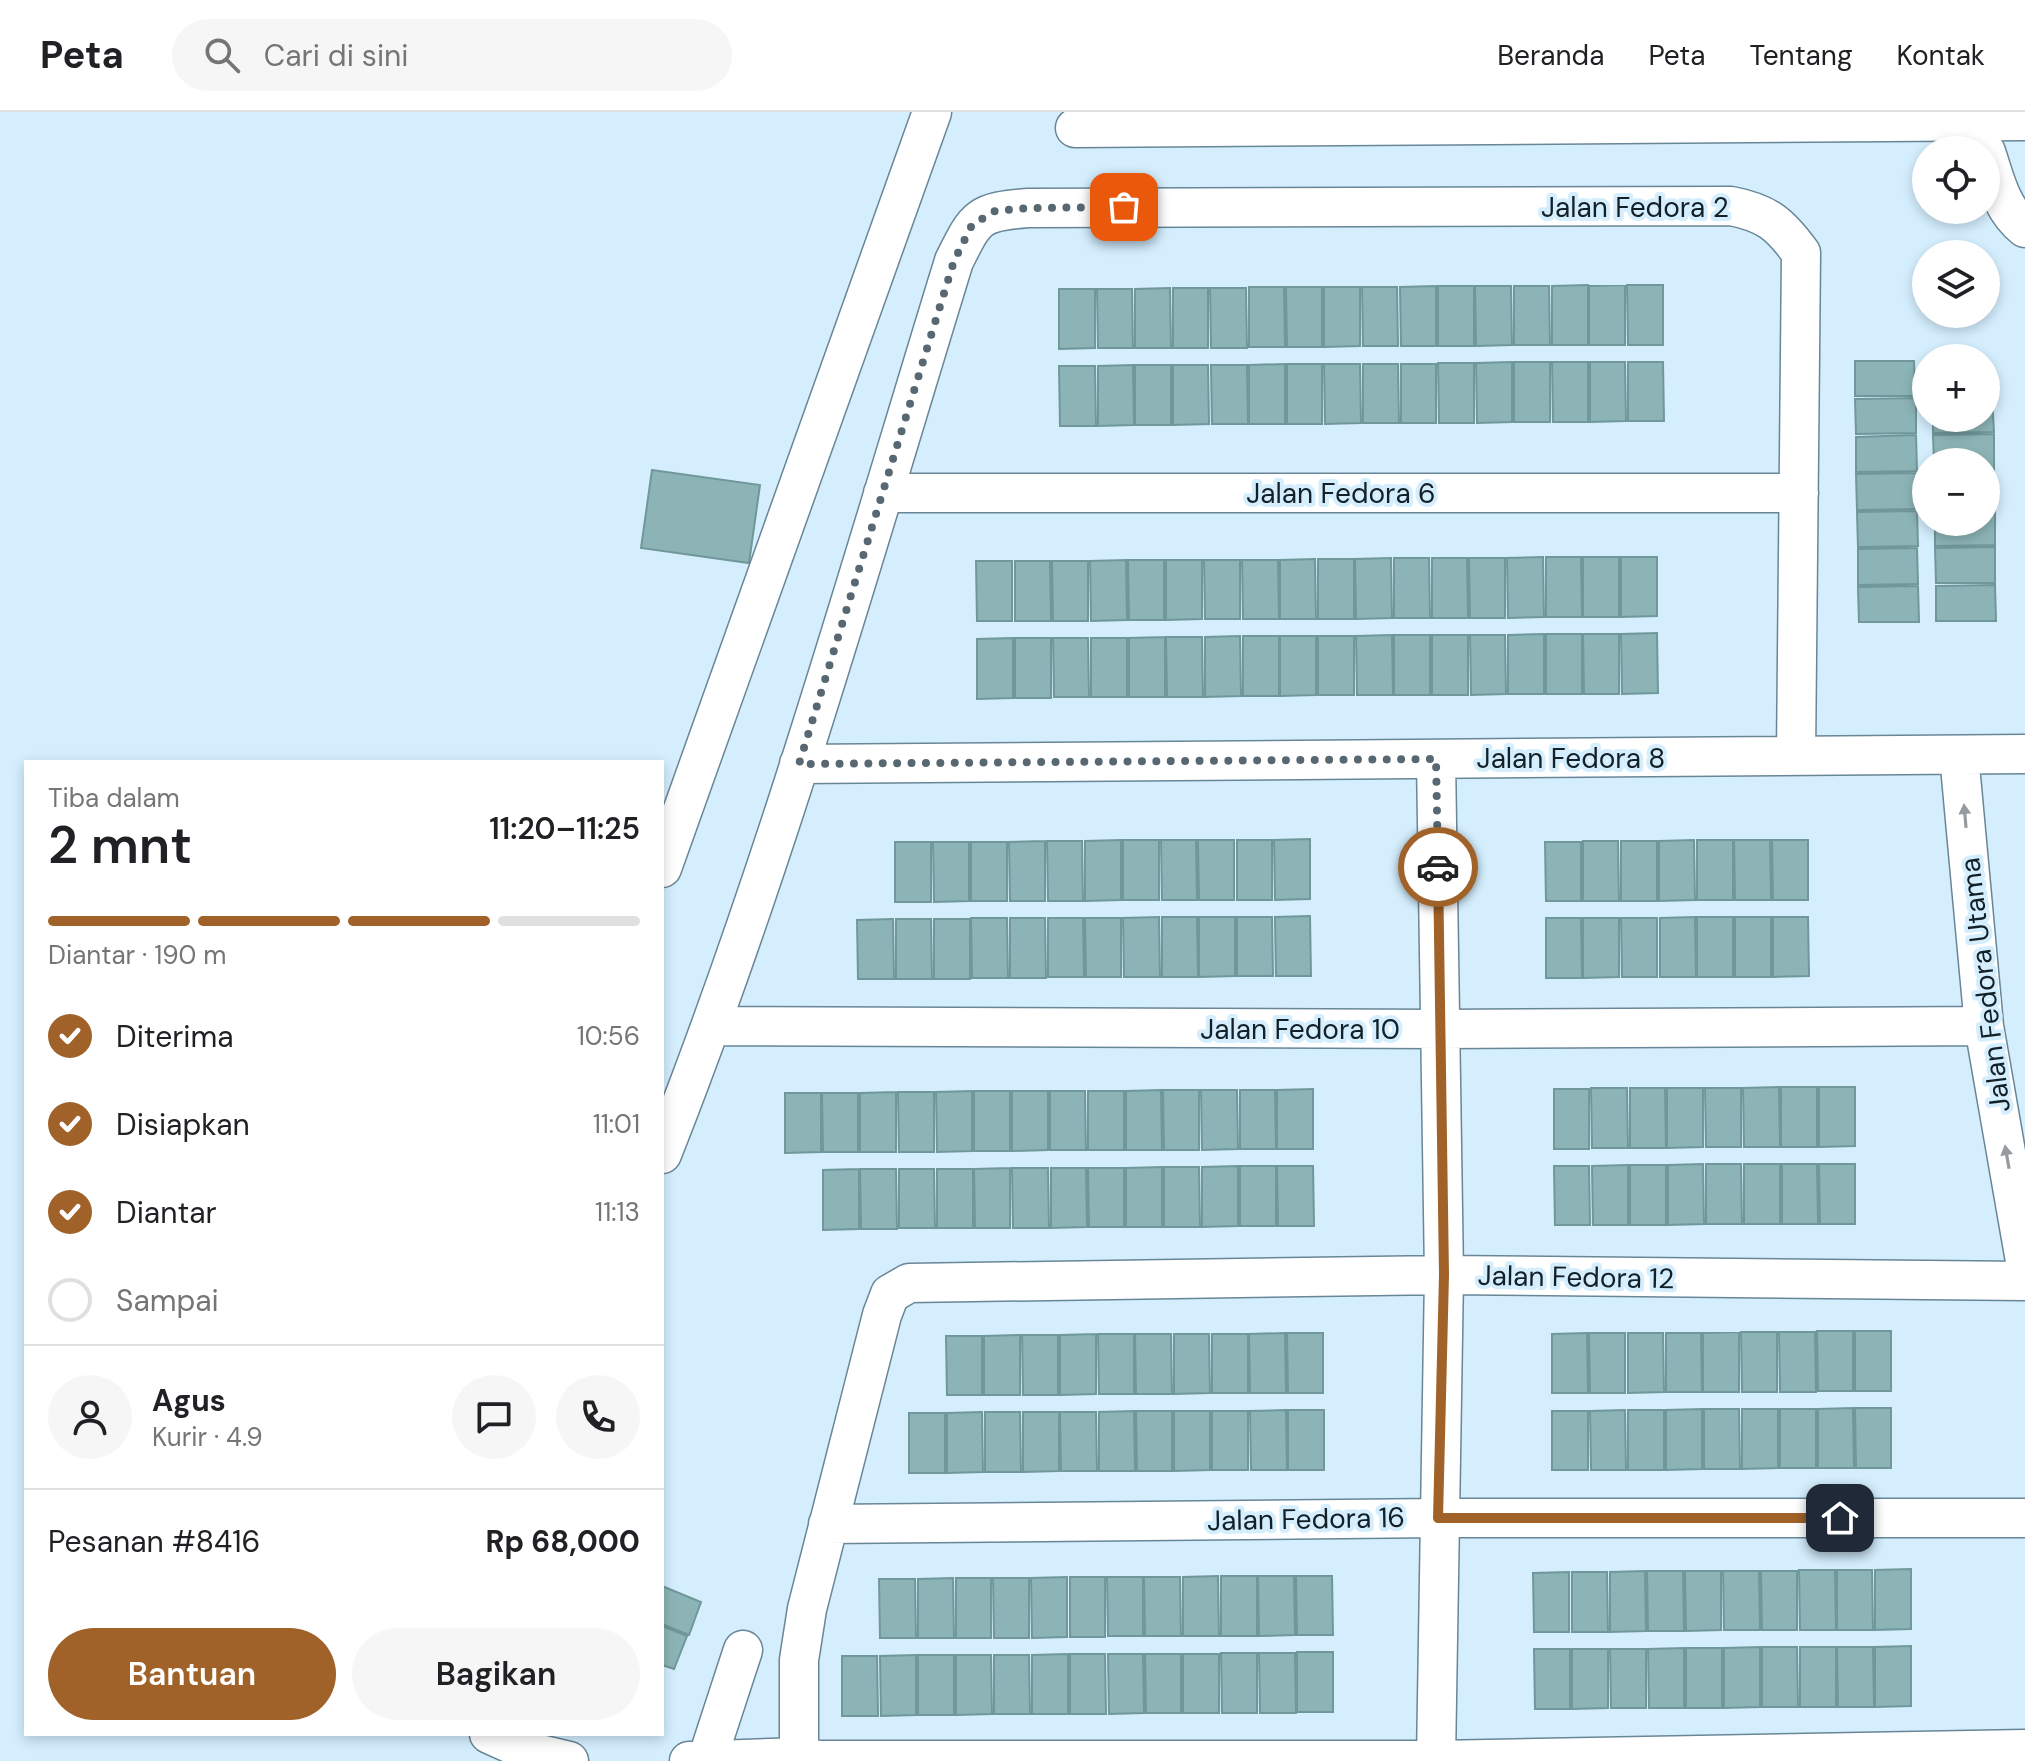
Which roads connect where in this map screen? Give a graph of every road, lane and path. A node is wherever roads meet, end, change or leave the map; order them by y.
1 (932, 112) edge
2 (1803, 117) edge
3 (2025, 121) edge
4 (1075, 128) dead end
5 (1945, 136) edge
6 (1993, 136) edge
7 (2000, 195) edge
8 (2025, 228) edge
9 (883, 493) junction
10 (1799, 493) junction
11 (2025, 754) edge
12 (1959, 755) junction
13 (1796, 756) junction
14 (1436, 759) junction
15 (799, 764) junction
16 (664, 862) edge
17 (712, 1026) junction
18 (1984, 1026) junction
19 (1441, 1029) junction
20 (664, 1149) edge
21 (2025, 1261) edge
22 (1444, 1275) junction
23 (2025, 1281) edge
24 (1438, 1518) junction
25 (2025, 1518) edge
26 (828, 1524) junction
27 (743, 1650) dead end
28 (493, 1736) edge
29 (2025, 1749) edge
30 (799, 1757) junction
31 (698, 1760) edge
32 (1436, 1760) edge
33 (569, 1761) edge

1 - 16 street
2 - 4 street
2 - 5 street
3 - 6 street
7 - 8 street
9 - 10 street, Jalan Fedora 6
9 - 10 street, Jalan Fedora 2
9 - 15 street
10 - 13 street, Jalan Fedora 2
11 - 12 street, Jalan Fedora 8
12 - 13 street, Jalan Fedora 8
18 -> 12 street, Jalan Fedora Utama
13 - 14 street, Jalan Fedora 8
14 - 15 street, Jalan Fedora 8
14 - 19 street
15 - 17 street
17 - 19 street, Jalan Fedora 10
17 - 20 street
18 - 19 street, Jalan Fedora 10
21 -> 18 street, Jalan Fedora Utama
19 - 22 street
22 - 23 street, Jalan Fedora 12
22 - 24 street
22 - 26 street, Jalan Fedora 12
24 - 25 street, Jalan Fedora 16
24 - 26 street, Jalan Fedora 16
24 - 32 street
26 - 30 street
27 - 31 street
28 - 33 street
29 - 32 street
30 - 31 street
30 - 32 street

